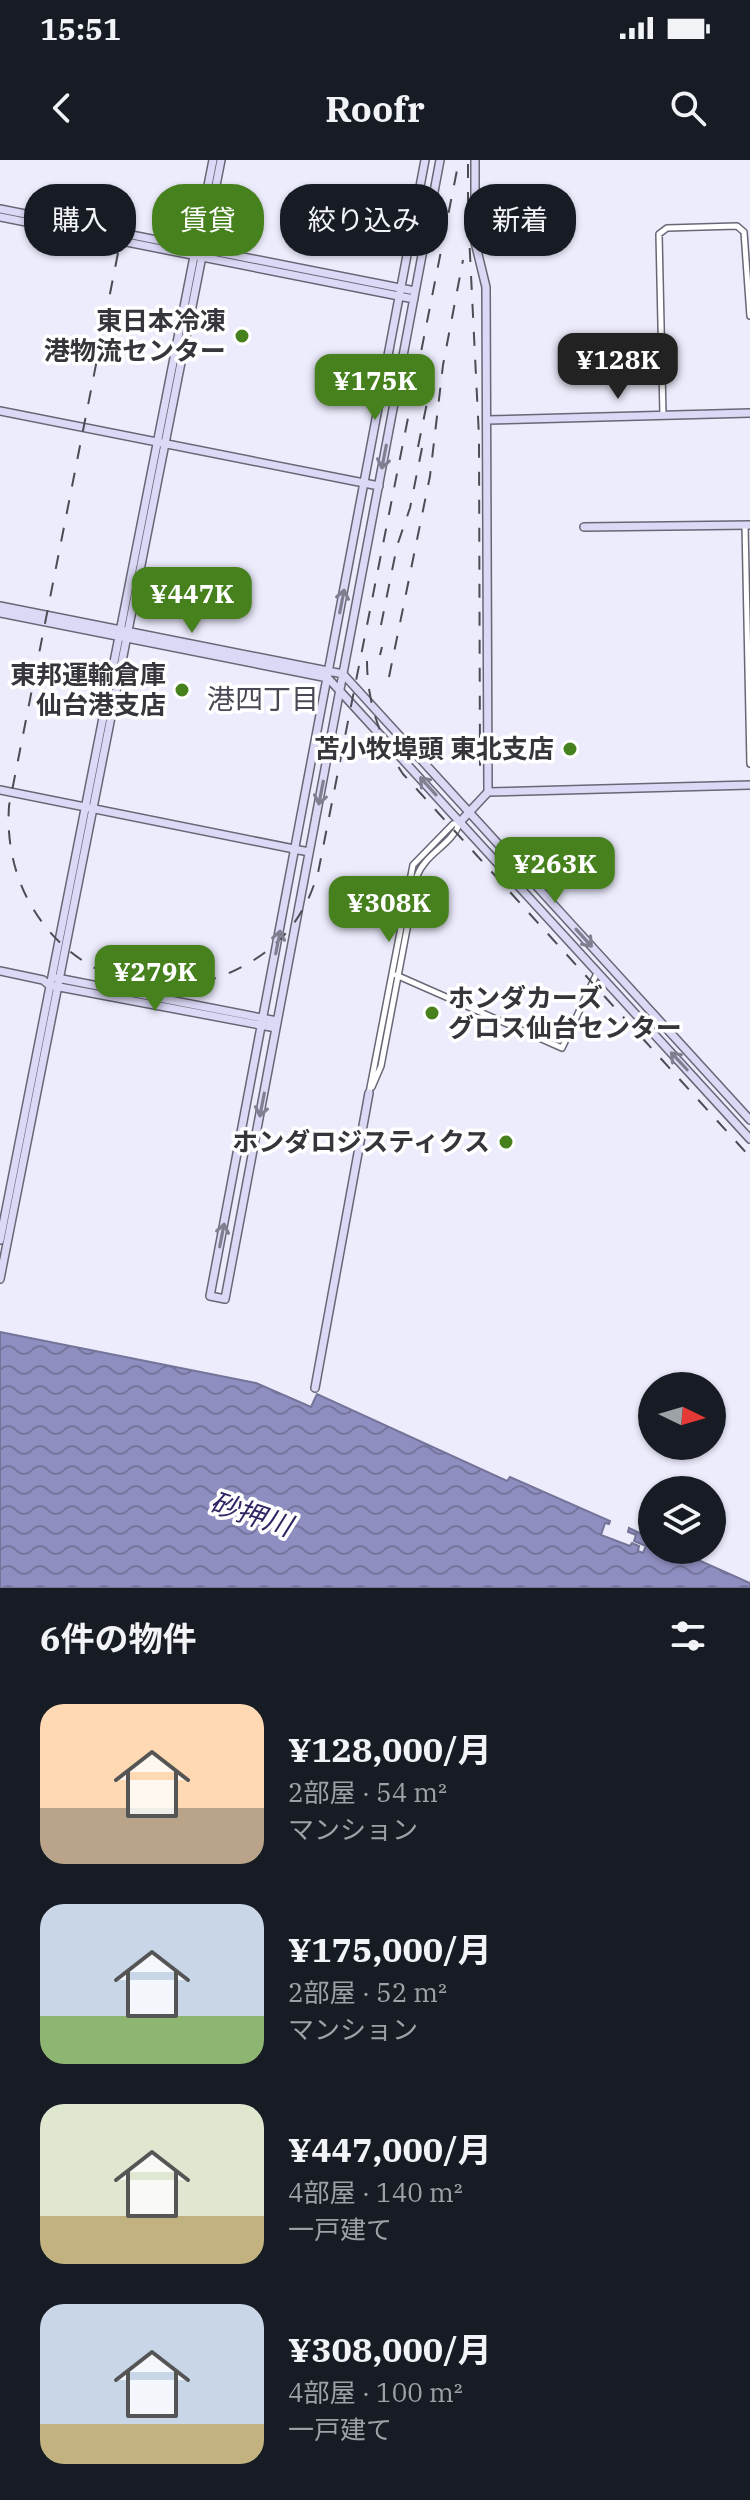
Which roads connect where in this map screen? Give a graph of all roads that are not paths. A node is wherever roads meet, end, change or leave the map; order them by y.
1 (213, 160) edge
2 (221, 160) edge
3 (425, 160) edge
4 (440, 160) edge
5 (475, 160) edge
6 (209, 184) edge
7 (215, 184) edge
8 (0, 209) edge
9 (0, 217) edge
10 (152, 242) edge
11 (152, 244) edge
12 (197, 256) edge
13 (218, 256) edge
14 (400, 292) junction
15 (414, 295) junction
16 (750, 316) edge
17 (0, 411) edge
18 (750, 413) edge
19 (663, 415) junction
20 (487, 420) junction
21 (160, 443) junction
22 (365, 483) junction
23 (379, 486) junction
24 (747, 525) edge
25 (584, 527) dead end
26 (0, 606) edge
27 (0, 613) edge
28 (123, 633) junction
29 (328, 674) junction
30 (343, 674) junction
31 (340, 689) junction
32 (750, 764) edge
33 (750, 785) edge
34 (0, 790) edge
35 (488, 792) junction
36 (89, 807) junction
37 (470, 812) junction
38 (460, 822) junction
39 (296, 849) junction
40 (309, 852) junction
41 (0, 971) edge
42 (597, 973) junction
43 (395, 975) junction
44 (52, 981) junction
45 (263, 1022) junction
46 (277, 1025) junction
47 (717, 1084) junction
48 (369, 1093) joint
49 (708, 1093) junction
50 (750, 1120) edge
51 (750, 1139) edge
52 (0, 1240) edge
53 (0, 1279) edge
54 (315, 1388) dead end

1 - 6 street
2 - 7 street
3 - 14 street
4 - 15 street
5 - 20 street
8 - 10 street
9 - 11 street
12 - 21 street
13 - 14 street
14 - 15 street
14 - 22 street
15 -> 23 street
16 - 19 street
17 - 21 street
18 - 19 street
19 - 20 street
20 - 35 street
21 - 22 street
21 - 28 street
22 - 23 street
29 -> 22 street
23 - 30 street
24 - 25 street
24 - 32 street
26 - 28 street
27 - 28 street
28 - 29 street
28 - 36 street
29 - 30 street
29 - 31 street
29 - 39 street
30 - 31 street
30 - 37 street
38 -> 31 street
31 -> 40 street
33 - 35 street
34 - 36 street
35 - 37 street
36 - 39 street
36 - 44 street
37 - 38 street
37 -> 47 street
38 - 42 street
38 - 43 street
39 - 40 street
45 -> 39 street
40 - 46 street
41 - 44 street
42 - 43 street
49 -> 42 street
43 - 48 street
44 - 45 street
44 - 52 street
44 - 53 street
45 - 46 street
46 -> 45 street
47 - 49 street
47 - 50 street
48 - 54 street
49 - 51 street

